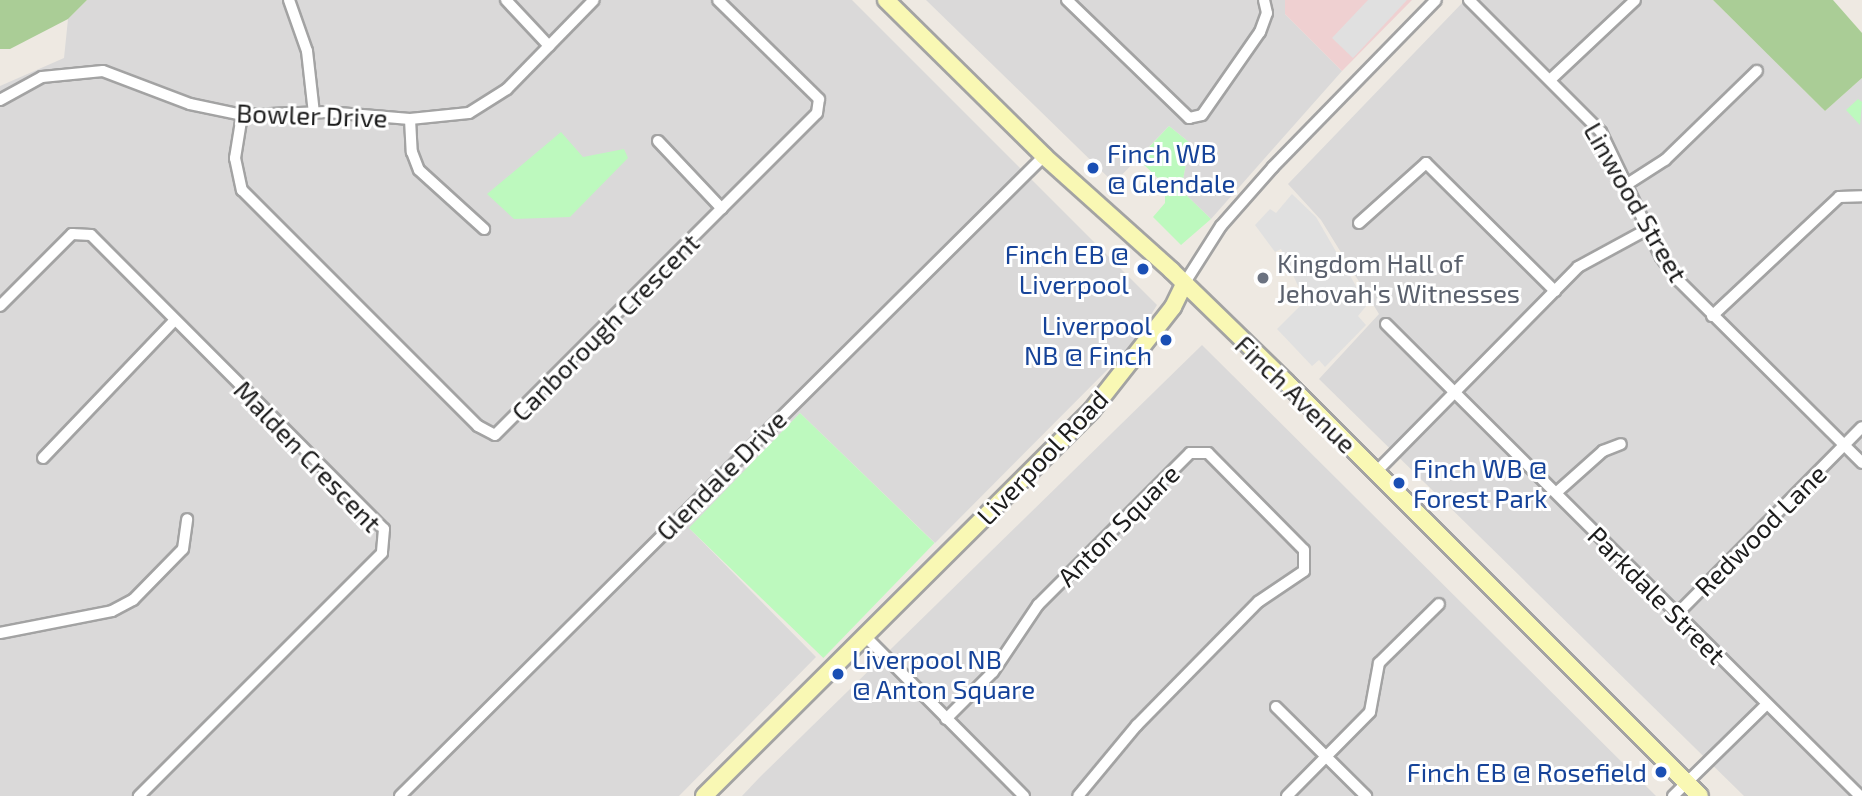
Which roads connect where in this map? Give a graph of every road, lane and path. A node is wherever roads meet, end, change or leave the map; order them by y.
1 (289, 0) edge
2 (506, 0) edge
3 (594, 0) edge
4 (718, 0) edge
5 (886, 0) edge
6 (1067, 0) edge
7 (1264, 0) edge
8 (1436, 0) edge
9 (1469, 0) edge
10 (1635, 0) edge
11 (550, 46) junction
12 (1757, 71) dead end
13 (1551, 79) junction
14 (0, 100) edge
15 (314, 113) junction
16 (242, 115) junction
17 (410, 119) junction
18 (658, 141) dead end
19 (1044, 156) junction
20 (1629, 183) junction
21 (1862, 196) edge
22 (722, 209) junction
23 (1359, 223) dead end
24 (484, 229) dead end
25 (1648, 229) junction
26 (1184, 284) junction
27 (1555, 291) junction
28 (0, 306) edge
29 (1712, 316) junction
30 (174, 321) junction
31 (1386, 324) dead end
32 (1455, 393) junction
33 (1862, 427) edge
34 (1621, 444) dead end
35 (1845, 446) junction
36 (43, 458) dead end
37 (1862, 463) edge
38 (1376, 472) junction
39 (1557, 492) junction
40 (187, 519) dead end
41 (1439, 604) dead end
42 (1676, 615) junction
43 (0, 633) edge
44 (864, 635) junction
45 (1766, 705) junction
46 (1276, 707) dead end
47 (946, 719) junction
48 (1326, 757) junction
49 (1687, 782) junction
50 (139, 796) edge
51 (400, 796) edge
52 (704, 796) edge
53 (1024, 796) edge
54 (1078, 796) edge
55 (1287, 796) edge
56 (1366, 796) edge
57 (1672, 796) edge
58 (1700, 796) edge
59 (1860, 796) edge

1 - 15 street
2 - 11 street
3 - 11 street, Bowler Drive
4 - 22 street, Canborough Crescent
5 - 19 main road, Finch Avenue
6 - 7 street
8 - 26 street, Liverpool Road
9 - 13 street, Linwood Street
10 - 13 street
11 - 17 street, Bowler Drive
12 - 20 street
13 - 20 street, Linwood Street
14 - 16 street, Bowler Drive
15 - 16 street, Bowler Drive
15 - 17 street, Bowler Drive
16 - 22 street, Canborough Crescent
17 - 24 street
18 - 22 street
19 - 26 main road, Finch Avenue
19 - 51 street, Glendale Drive
20 - 25 street, Linwood Street
21 - 29 street
23 - 27 street
25 - 27 street
25 - 29 street, Linwood Street
26 - 38 main road, Finch Avenue
26 - 44 main road, Liverpool Road
27 - 32 street
28 - 30 street, Malden Crescent
29 - 35 street, Linwood Street
30 - 36 street
30 - 50 street, Malden Crescent
31 - 32 street, Parkdale Street
32 - 38 street
32 - 39 street, Parkdale Street
33 - 35 street, Redwood Lane
34 - 39 street
35 - 37 street, Linwood Street
35 - 42 street, Redwood Lane
38 - 49 main road, Finch Avenue
39 - 42 street, Parkdale Street
40 - 43 street
41 - 48 street
42 - 45 street, Parkdale Street
44 - 47 street
44 - 52 main road, Liverpool Road
45 - 49 street
45 - 59 street, Parkdale Street
46 - 48 street
47 - 53 street
47 - 54 street, Anton Square
48 - 55 street
48 - 56 street
49 - 57 street
49 - 58 main road, Finch Avenue

